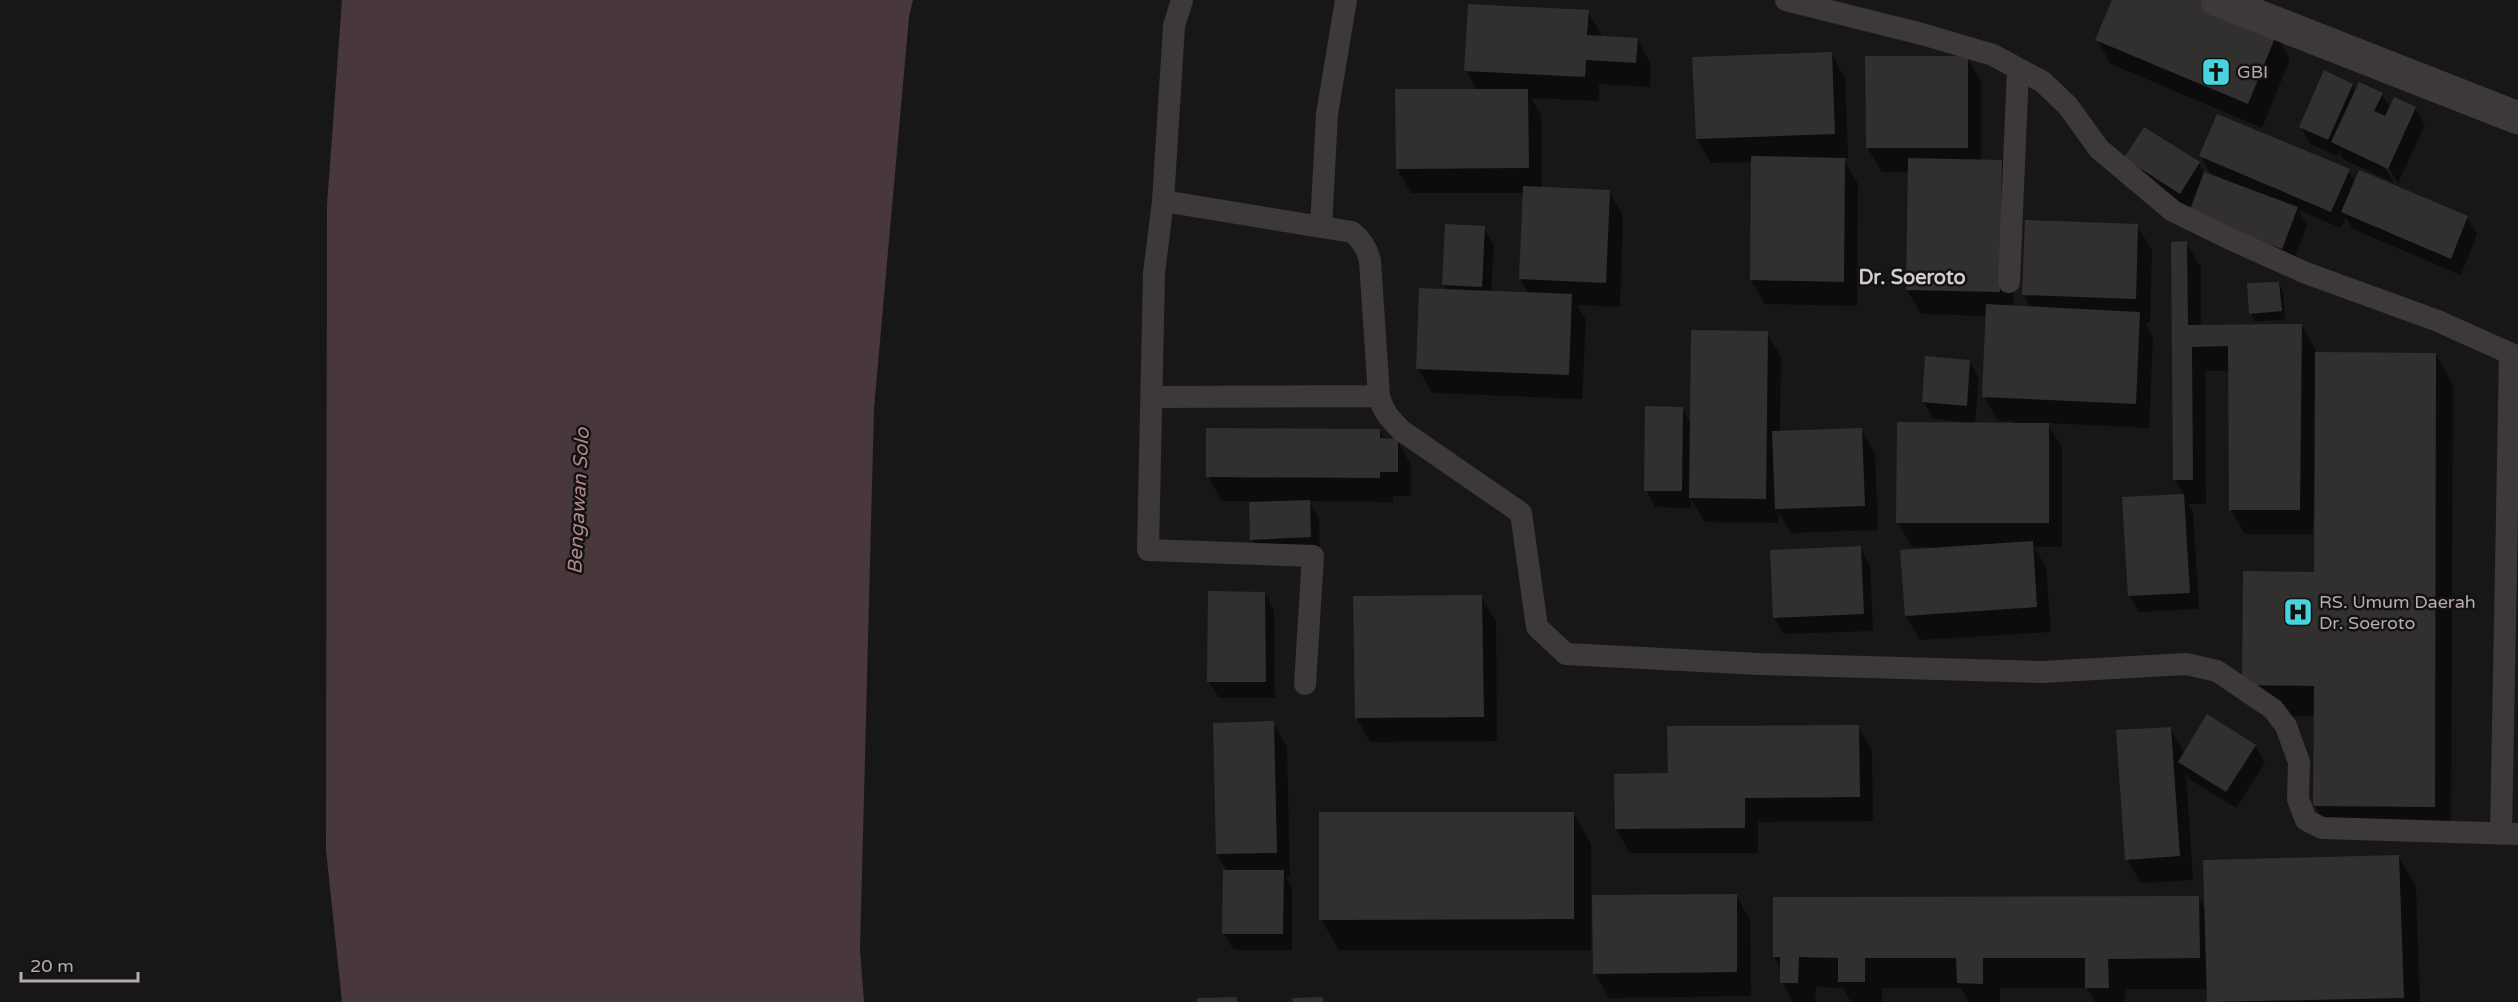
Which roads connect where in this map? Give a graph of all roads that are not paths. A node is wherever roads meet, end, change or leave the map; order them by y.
1 (1182, 0) edge
2 (1346, 0) edge
3 (1786, 0) edge
4 (2217, 0) edge
5 (2018, 69) junction
6 (2518, 118) edge
7 (1163, 201) junction
8 (1321, 227) junction
9 (2009, 282) dead end
10 (2514, 355) edge
11 (1379, 396) junction
12 (1152, 397) junction
13 (2513, 433) edge
14 (1305, 684) dead end
15 (2510, 834) edge

1 - 7 lane
2 - 8 lane
3 - 5 lane
4 - 6 street
5 - 9 lane
5 - 10 lane
7 - 8 lane
7 - 12 lane
8 - 11 lane
10 - 13 lane
11 - 12 lane
11 - 15 lane
12 - 14 lane
13 - 15 lane

